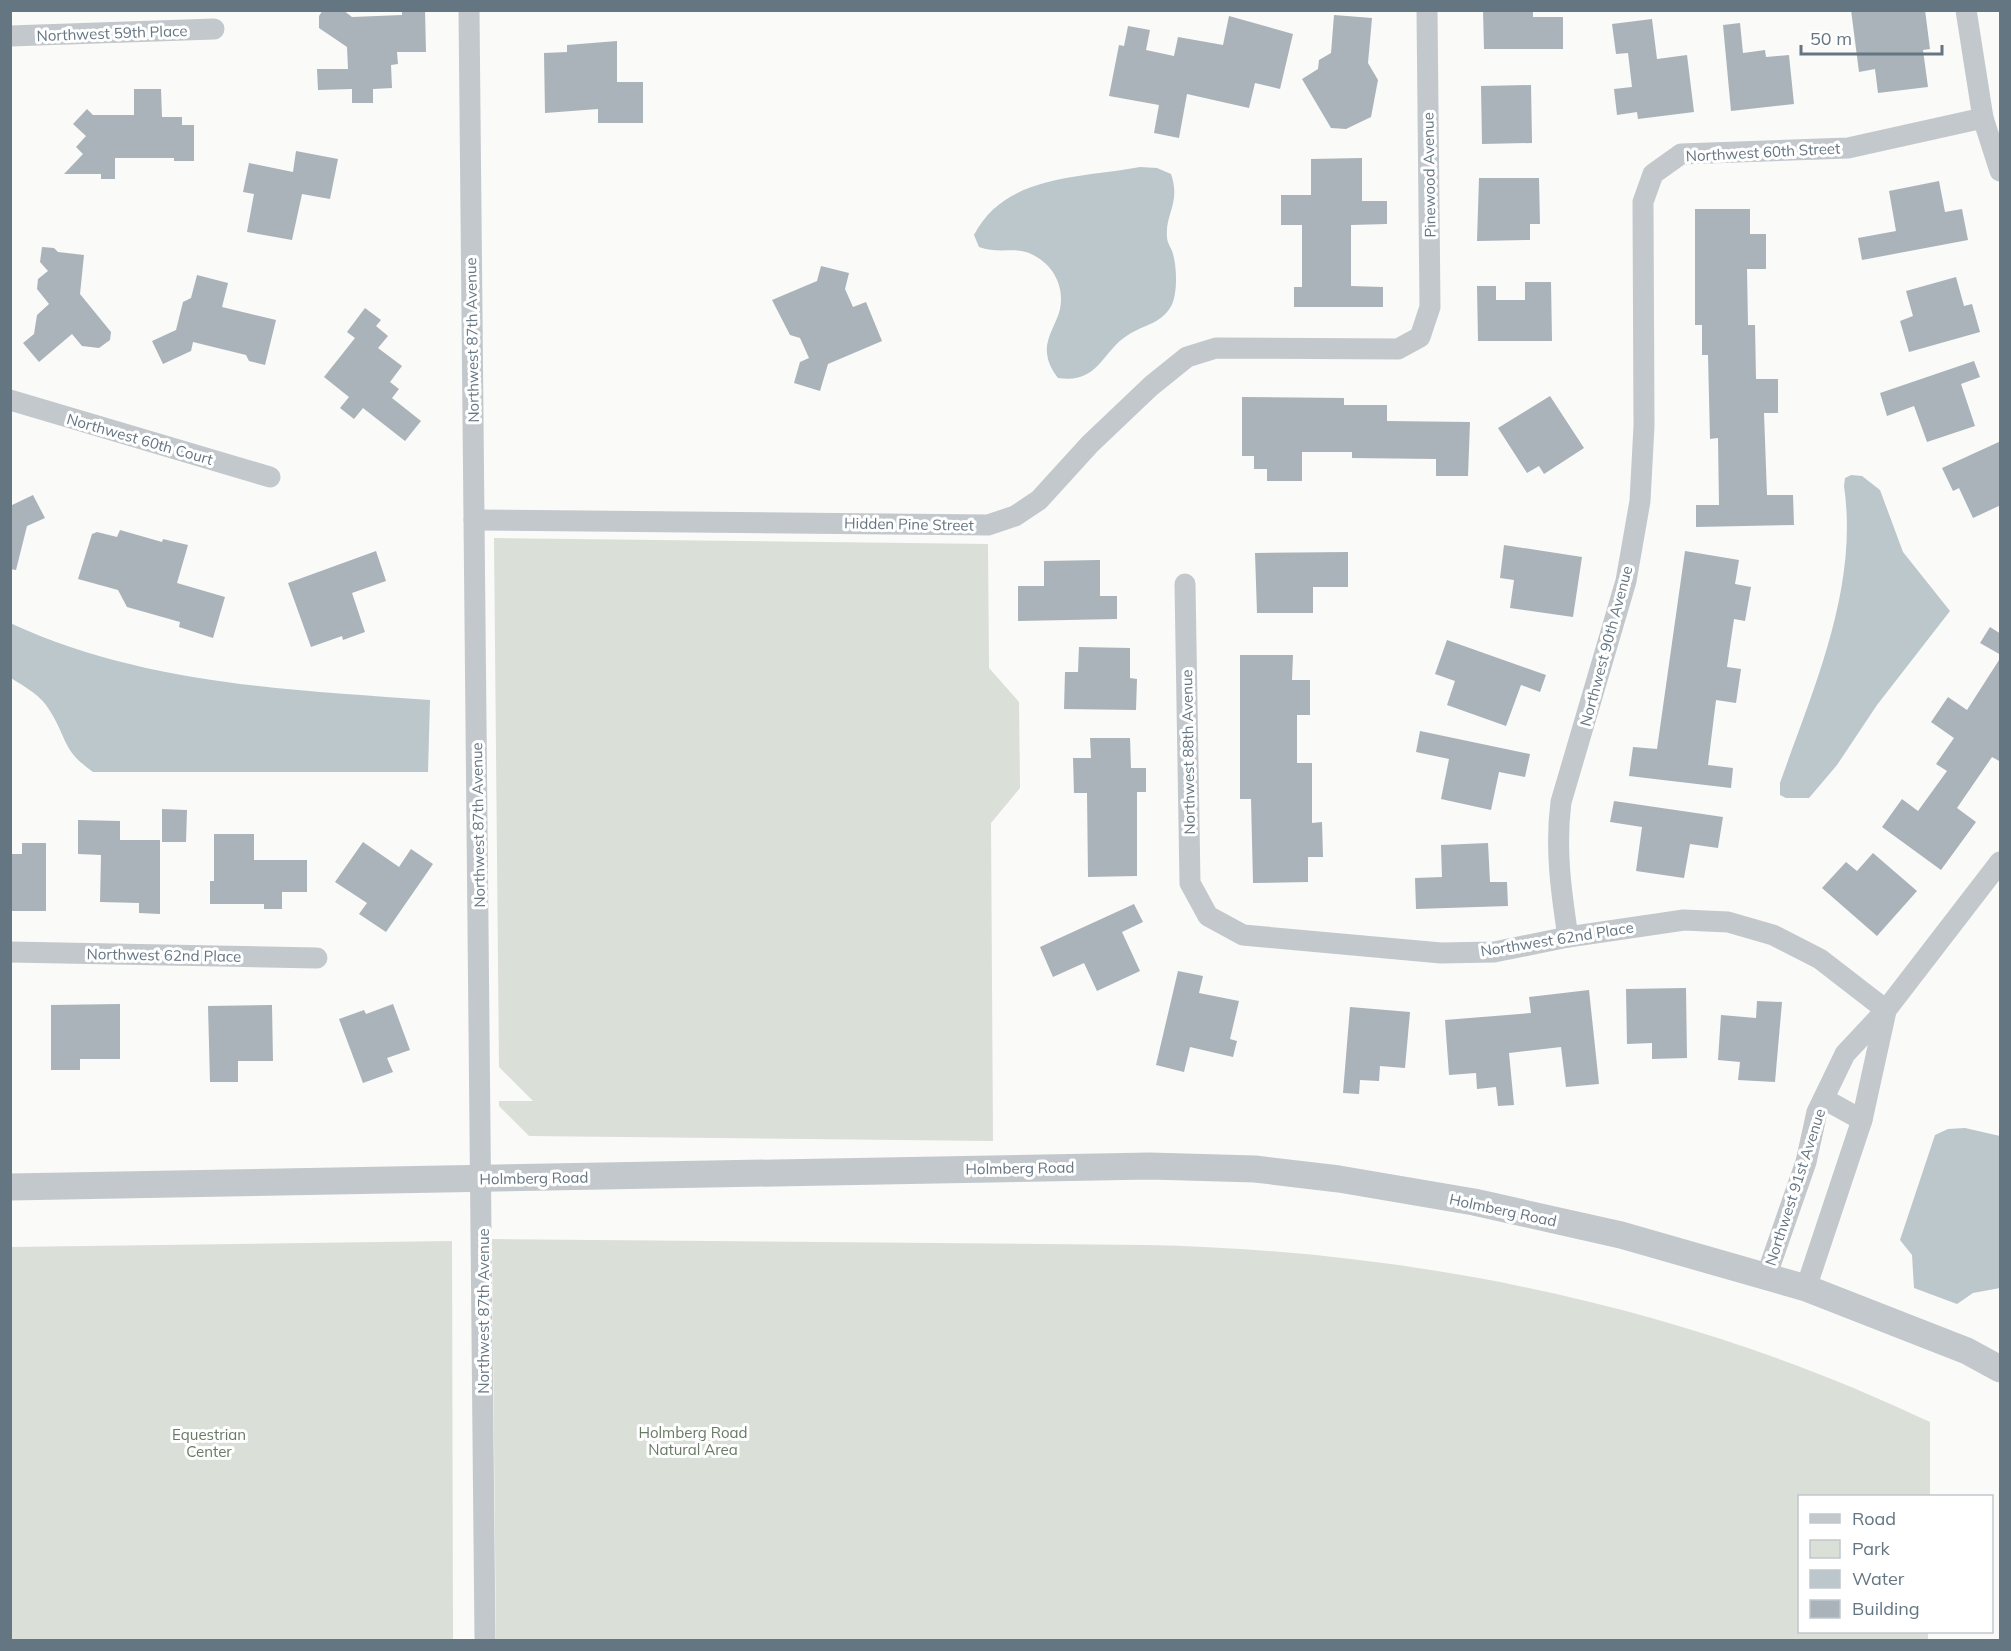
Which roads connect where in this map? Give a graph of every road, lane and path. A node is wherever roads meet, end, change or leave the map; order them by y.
1 (469, 10) edge
2 (1427, 10) edge
3 (1966, 10) edge
4 (214, 29) dead end
5 (10, 36) edge
6 (1983, 118) junction
7 (2001, 171) edge
8 (1653, 174) joint
9 (1420, 338) joint
10 (10, 400) edge
11 (270, 477) dead end
12 (474, 520) junction
13 (1185, 584) dead end
14 (2001, 862) edge
15 (1208, 916) joint
16 (1568, 937) junction
17 (10, 952) edge
18 (317, 958) dead end
19 (1886, 1010) junction
20 (1824, 1099) junction
21 (1862, 1120) junction
22 (482, 1179) junction
23 (10, 1187) edge
24 (1766, 1277) junction
25 (1806, 1288) junction
26 (2001, 1369) edge
27 (485, 1641) edge

1 - 12 street, Northwest 87th Avenue
2 - 9 street, Pinewood Avenue
3 - 6 street
4 - 5 street, Northwest 59th Place
6 - 7 street
6 - 8 street, Northwest 60th Street
8 - 16 street, Northwest 90th Avenue
9 - 12 street, Hidden Pine Street
10 - 11 street, Northwest 60th Court
12 - 22 street, Northwest 87th Avenue
13 - 15 street, Northwest 88th Avenue
14 - 19 street, Northwest 91st Avenue
15 - 16 street, Northwest 62nd Place
16 - 19 street, Northwest 62nd Place
17 - 18 street, Northwest 62nd Place
19 - 20 street, Northwest 91st Avenue
19 - 21 street, Northwest 91st Avenue
20 - 21 street
20 - 24 street, Northwest 91st Avenue
21 - 25 street, Northwest 91st Avenue
22 - 23 street, Holmberg Road
22 - 24 street, Holmberg Road
22 - 27 street, Northwest 87th Avenue
24 - 25 street, Holmberg Road
25 - 26 street, Holmberg Road

